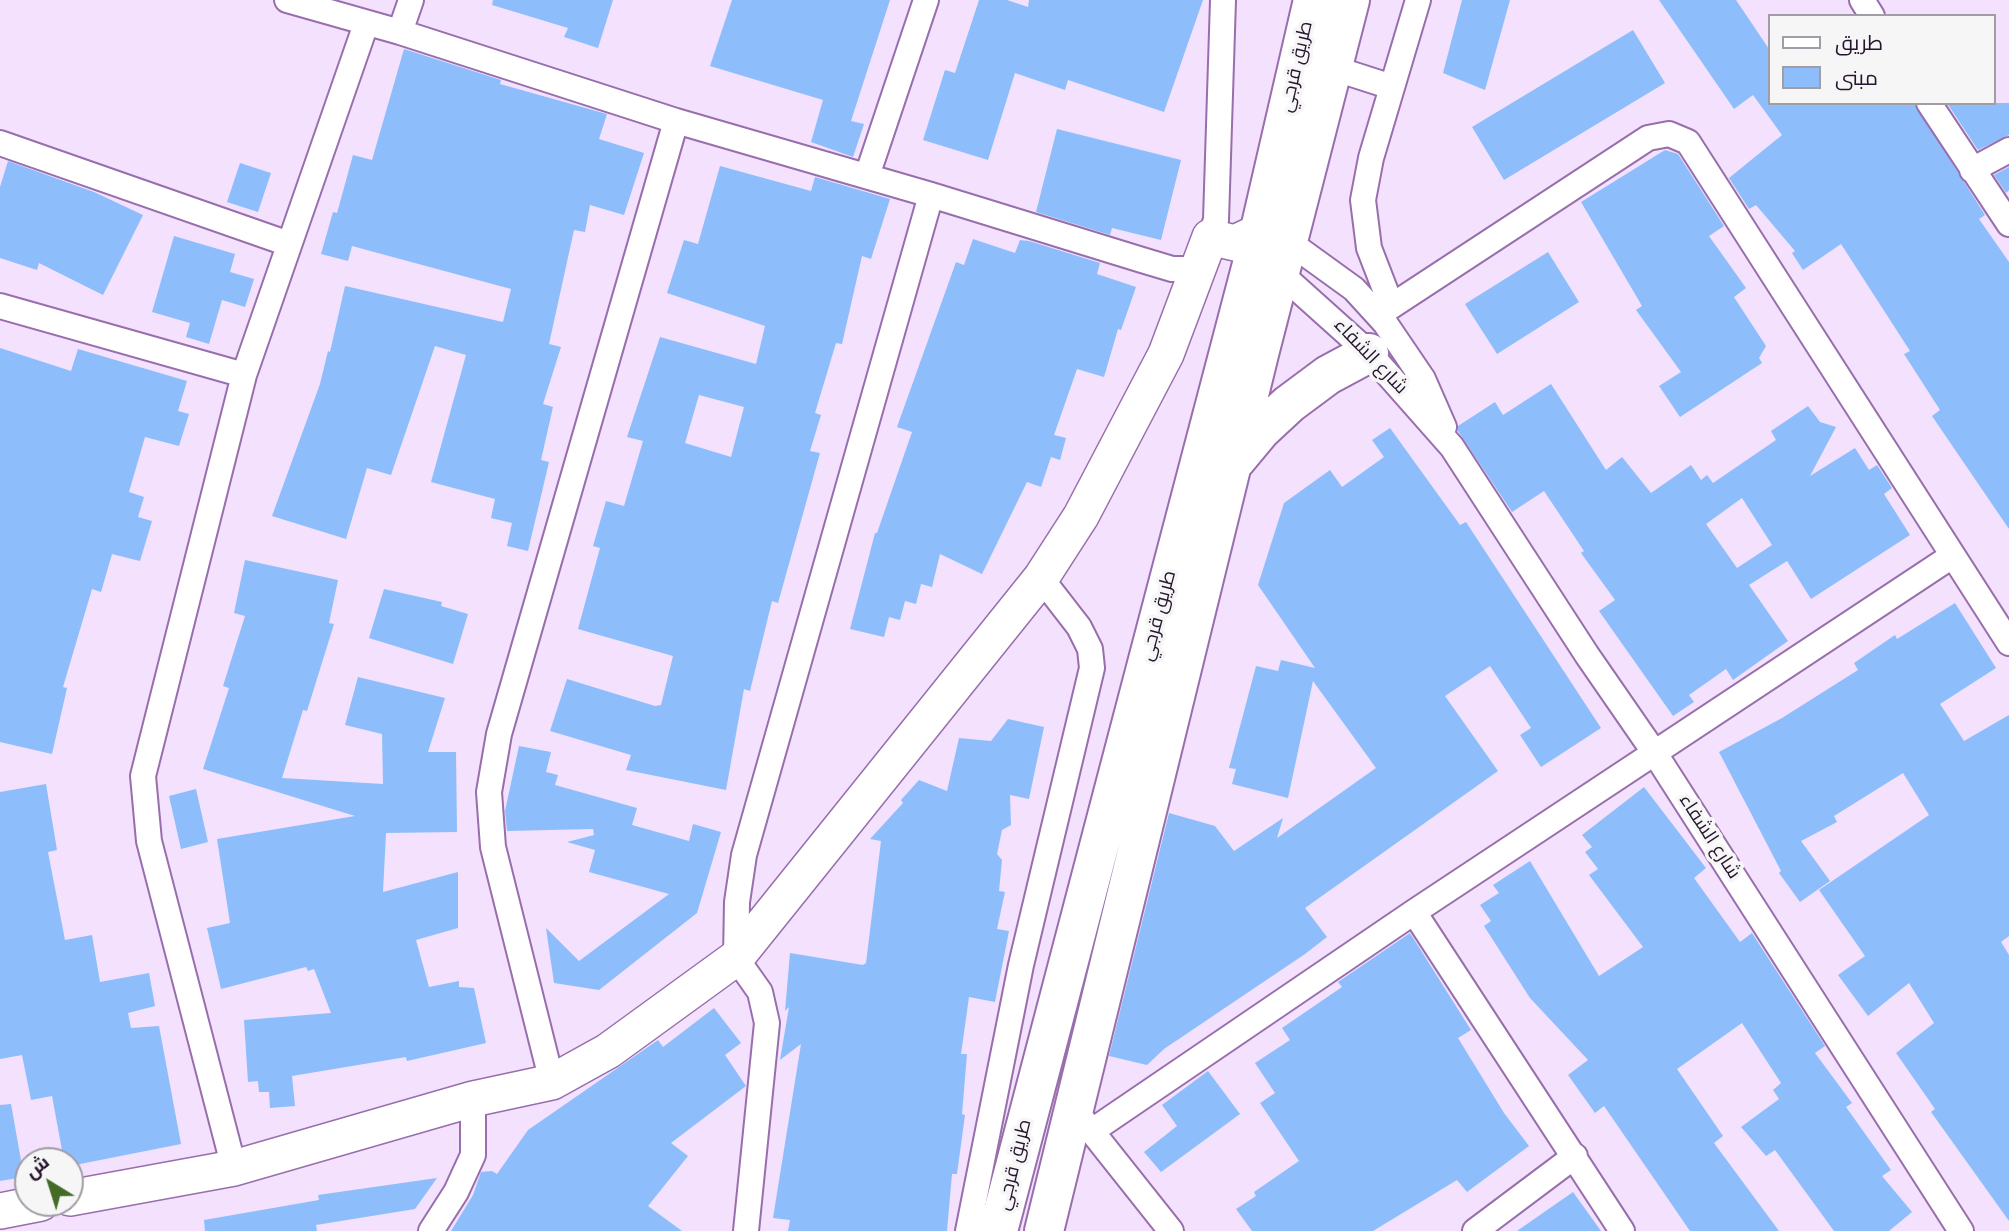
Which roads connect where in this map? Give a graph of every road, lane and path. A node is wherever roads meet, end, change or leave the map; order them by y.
1 (287, 0) edge
2 (411, 0) edge
3 (926, 0) edge
4 (1223, 0) edge
5 (1312, 0) edge
6 (1350, 0) edge
7 (1418, 0) edge
8 (366, 24) junction
9 (400, 32) junction
10 (1333, 68) junction
11 (1391, 87) junction
12 (1930, 105) edge
13 (676, 121) junction
14 (0, 143) edge
15 (2009, 150) edge
16 (1972, 170) junction
17 (867, 176) junction
18 (931, 195) junction
19 (2009, 225) edge
20 (289, 244) junction
21 (1247, 251) junction
22 (0, 306) edge
23 (1384, 310) junction
24 (1369, 353) junction
25 (244, 375) junction
26 (1452, 447) junction
27 (1232, 465) junction
28 (1952, 556) junction
29 (1041, 578) junction
30 (2009, 643) edge
31 (1654, 752) junction
32 (1414, 912) junction
33 (736, 958) junction
34 (552, 1082) junction
35 (473, 1099) junction
36 (1084, 1121) junction
37 (1575, 1156) junction
38 (234, 1168) junction
39 (84, 1195) edge
40 (431, 1231) edge
41 (746, 1231) edge
42 (968, 1231) edge
43 (998, 1231) edge
44 (1044, 1231) edge
45 (1171, 1231) edge
46 (1475, 1231) edge
47 (1622, 1231) edge
48 (1961, 1231) edge

1 - 8 street
2 - 9 street
3 - 17 street
4 - 21 street
5 - 21 highway, طريق قرجي
6 - 10 highway, طريق قرجي
7 - 11 street
8 - 9 street
8 - 20 street
9 - 13 street
10 - 11 street
10 - 21 highway, طريق قرجي
11 - 23 street
12 - 16 street
13 - 17 street
13 - 34 street
14 - 20 street
15 - 16 street
16 - 19 street
17 - 18 street
18 - 21 street
18 - 33 street
20 - 25 street
21 - 23 street, شارع الشفاء
21 - 24 street, شارع الشفاء
21 - 27 highway, طريق قرجي
21 - 29 main road
21 - 43 highway, طريق قرجي
22 - 25 street
23 - 26 street, شارع الشفاء
23 - 28 street
24 - 26 street, شارع الشفاء
24 - 27 highway
25 - 38 street
26 - 31 street, شارع الشفاء
27 - 36 highway, طريق قرجي
28 - 30 street
28 - 31 street
29 - 33 main road
29 - 42 street
31 - 32 street
31 - 48 street, شارع الشفاء
32 - 36 street
32 - 37 street
33 - 34 main road
33 - 41 street
34 - 35 main road
35 - 38 main road
35 - 40 street
36 - 44 highway, طريق قرجي
36 - 45 street
37 - 46 street
37 - 47 street
38 - 39 main road

